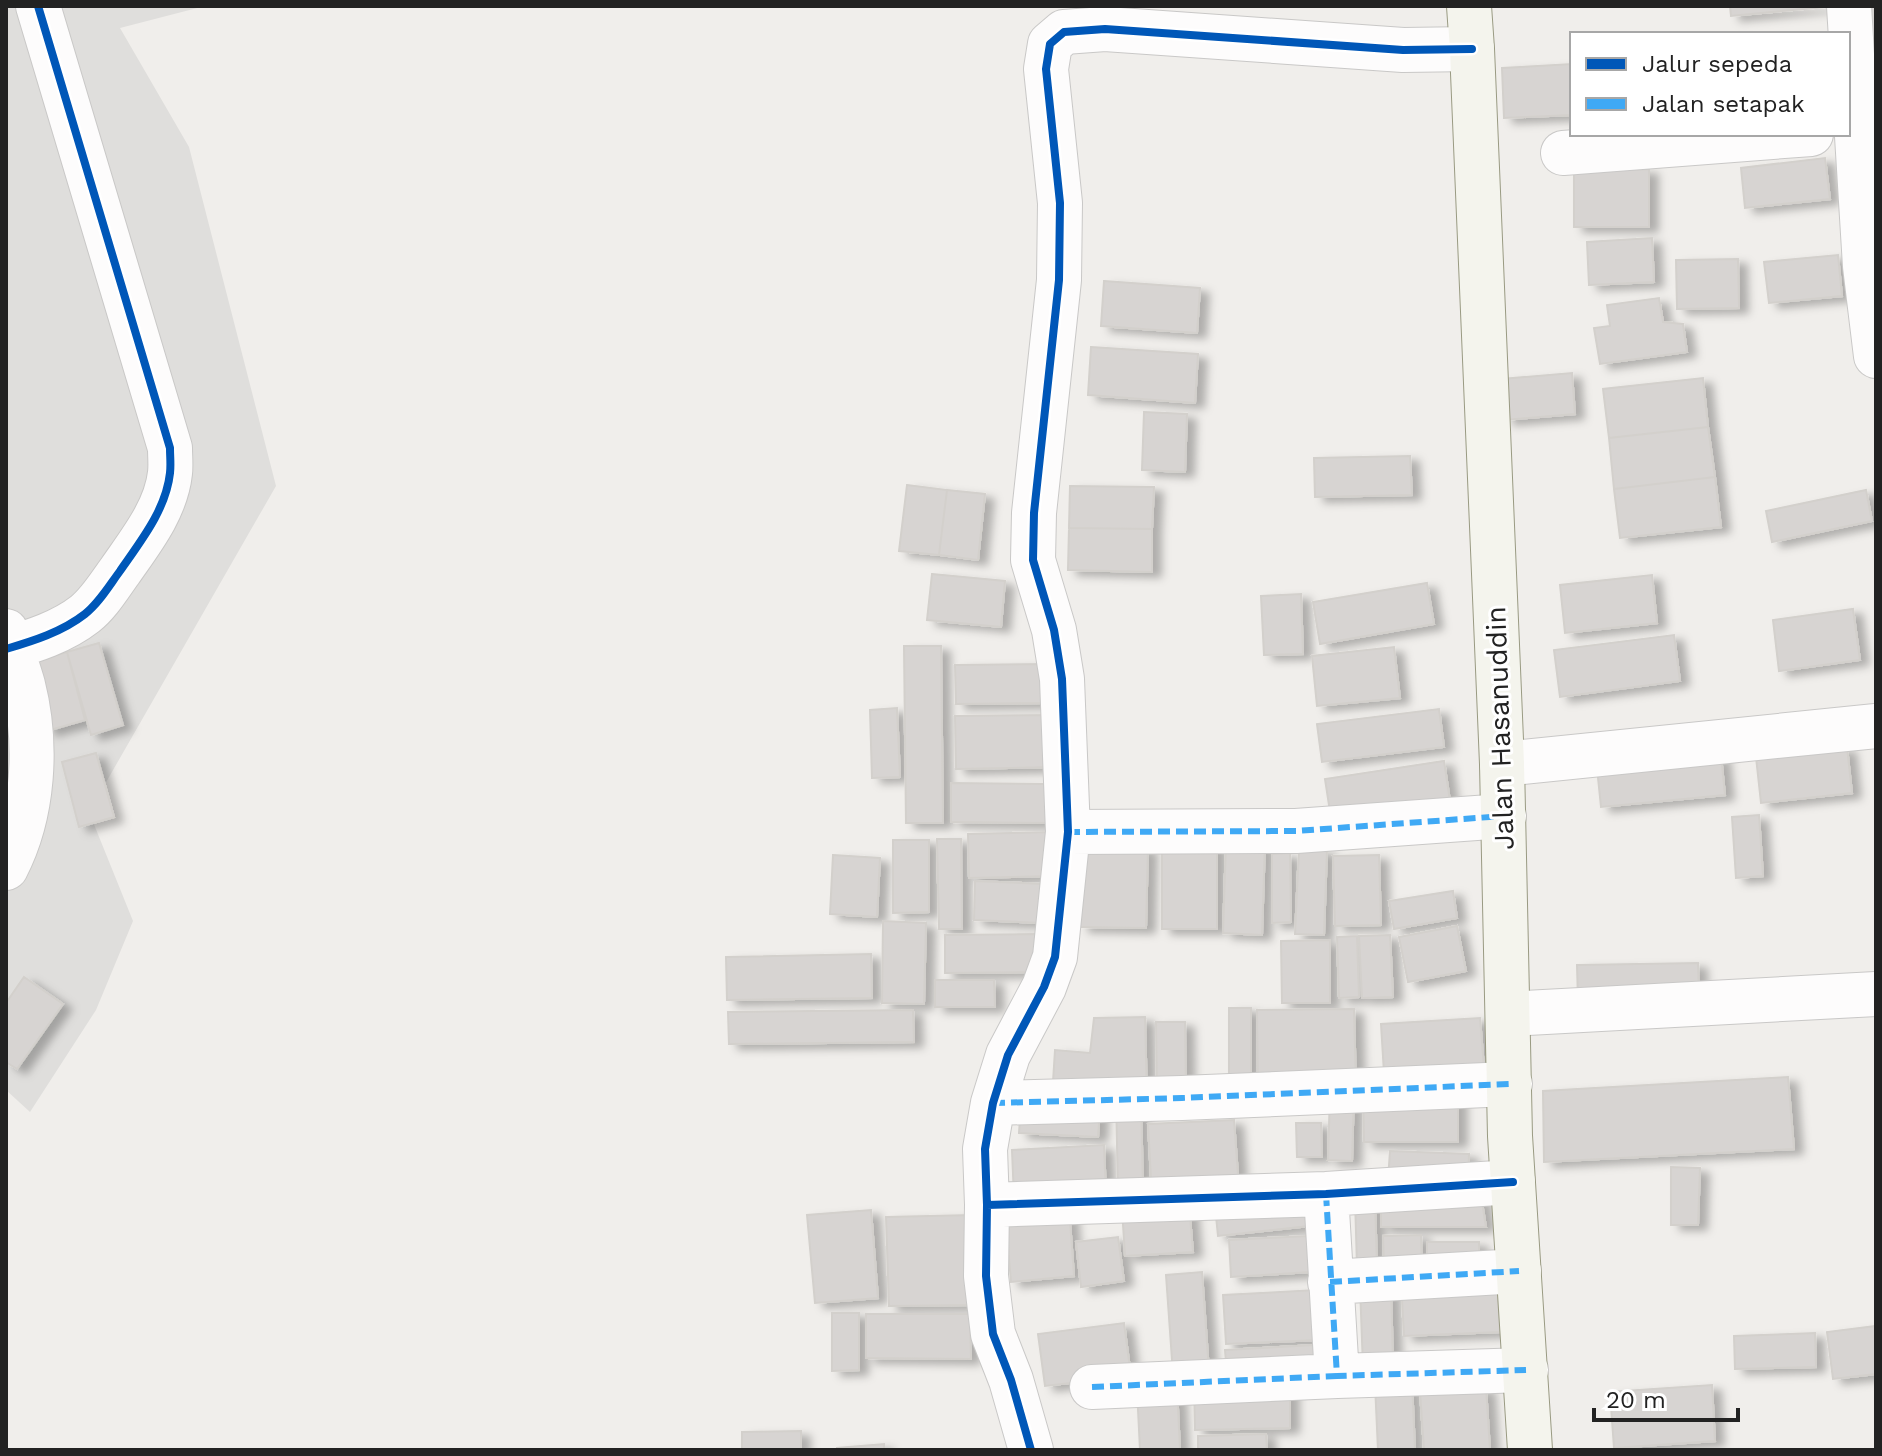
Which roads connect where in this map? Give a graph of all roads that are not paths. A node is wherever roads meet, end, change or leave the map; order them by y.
1 (38, 6) edge
2 (1469, 6) edge
3 (1849, 6) edge
4 (1850, 32) edge
5 (1850, 48) edge
6 (1472, 49) junction
7 (1852, 131) edge
8 (1785, 136) edge
9 (1563, 153) dead end
10 (1876, 356) edge
11 (8, 643) edge
12 (1876, 726) edge
13 (1502, 764) junction
14 (1504, 816) junction
15 (1068, 832) junction
16 (6, 868) edge
17 (1876, 994) edge
18 (1508, 1014) junction
19 (1510, 1084) junction
20 (993, 1103) junction
21 (1513, 1182) junction
22 (1326, 1194) junction
23 (987, 1205) junction
24 (1519, 1271) junction
25 (1330, 1282) junction
26 (1526, 1370) junction
27 (1337, 1376) junction
28 (1092, 1387) dead end
29 (1031, 1450) edge
30 (1530, 1450) edge

1 - 11 street
2 - 6 main road, Jalan Hasanuddin
3 - 4 street
5 - 7 street
6 - 13 main road, Jalan Hasanuddin
6 - 15 street
7 - 10 street
8 - 9 street
11 - 16 street
12 - 13 street
13 - 14 main road, Jalan Hasanuddin
14 - 15 street
14 - 18 main road, Jalan Hasanuddin
15 - 20 street
17 - 18 street
18 - 19 main road, Jalan Hasanuddin
19 - 20 street
19 - 21 main road, Jalan Hasanuddin
20 - 23 street
21 - 22 street
21 - 24 main road, Jalan Hasanuddin
22 - 23 street
22 - 25 street
23 - 29 street
24 - 25 street
24 - 26 main road, Jalan Hasanuddin
25 - 27 street
26 - 27 street
26 - 30 main road, Jalan Hasanuddin
27 - 28 street

